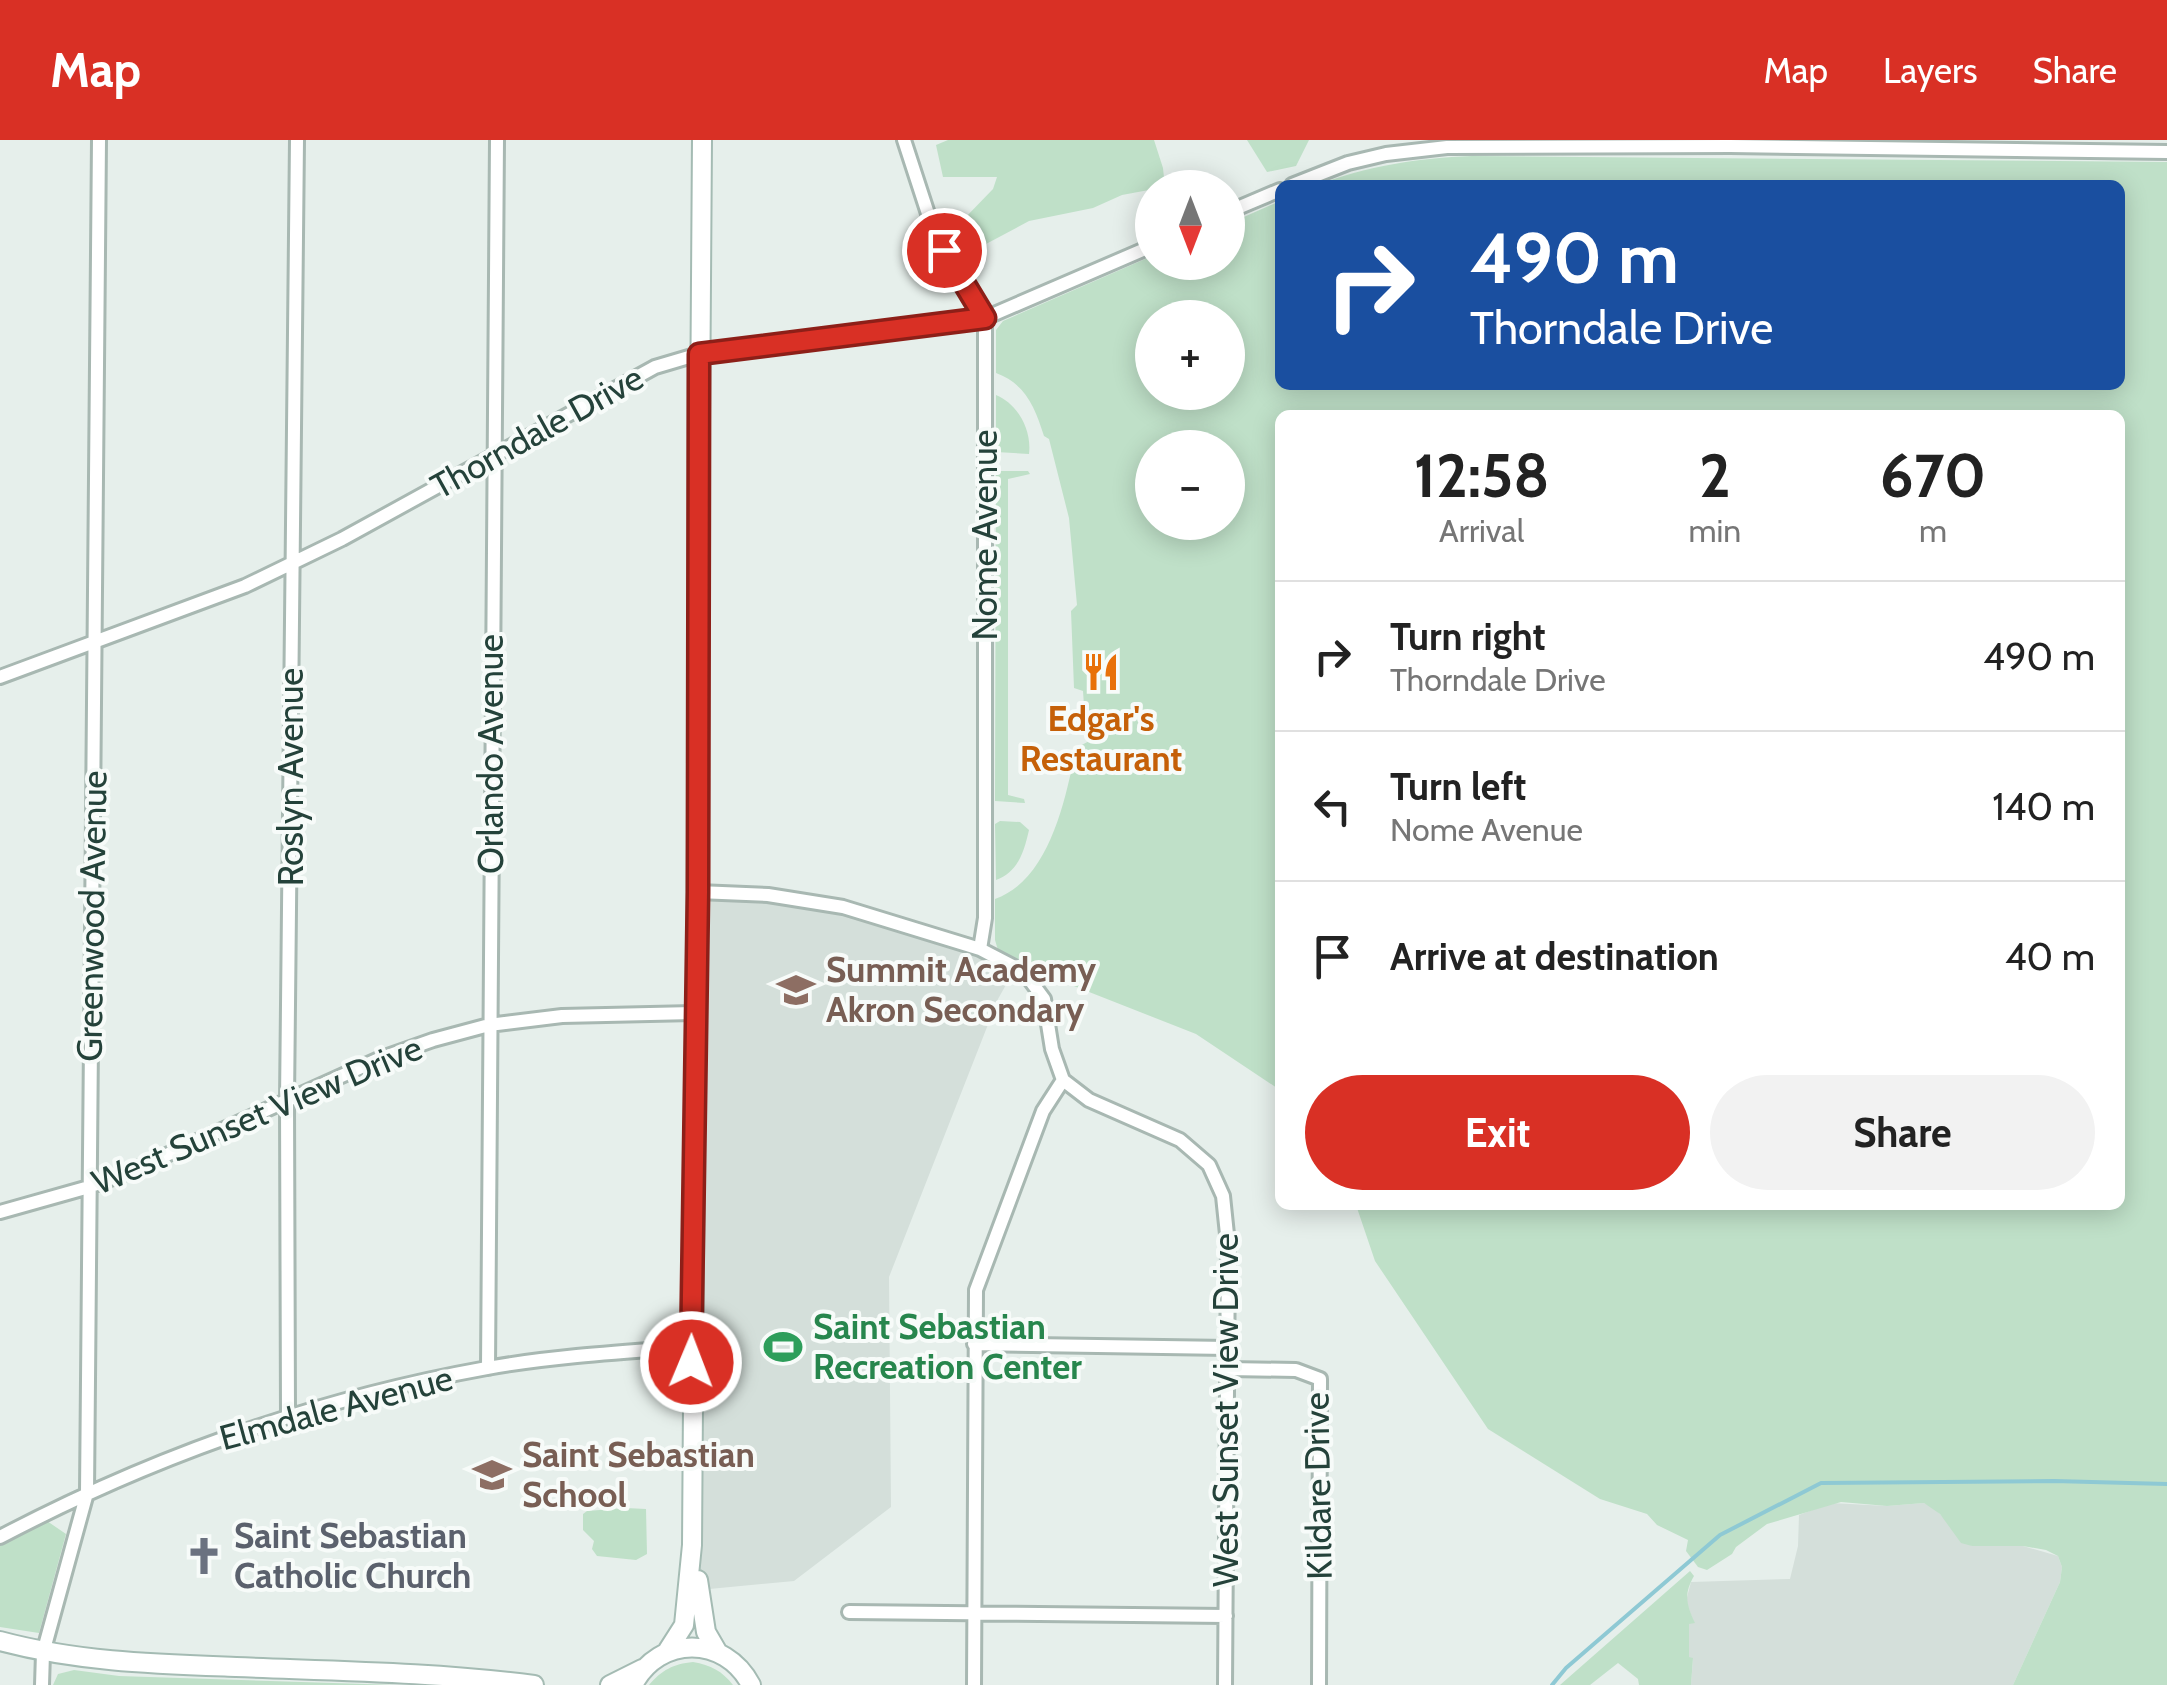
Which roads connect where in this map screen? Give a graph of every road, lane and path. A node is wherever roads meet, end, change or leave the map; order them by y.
1 (98, 140) edge
2 (297, 140) edge
3 (497, 140) edge
4 (702, 140) edge
5 (904, 140) edge
6 (1730, 143) edge
7 (2167, 152) edge
8 (1305, 180) edge
9 (1275, 192) edge
10 (1245, 205) edge
11 (1135, 253) edge
12 (985, 318) junction
13 (699, 354) junction
14 (492, 457) junction
15 (295, 560) junction
16 (94, 643) junction
17 (0, 678) edge
18 (698, 892) junction
19 (980, 948) junction
20 (694, 1013) junction
21 (489, 1025) junction
22 (1063, 1080) junction
23 (288, 1101) junction
24 (90, 1188) junction
25 (0, 1212) edge
26 (974, 1344) junction
27 (691, 1347) junction
28 (1228, 1348) junction
29 (488, 1368) junction
30 (1228, 1369) junction
31 (288, 1414) junction
32 (87, 1493) junction
33 (0, 1537) edge
34 (692, 1546) junction
35 (850, 1612) dead end
36 (974, 1614) junction
37 (1226, 1616) junction
38 (0, 1641) edge
39 (668, 1650) junction
40 (717, 1651) junction
41 (43, 1652) junction
42 (638, 1677) edge
43 (42, 1685) edge
44 (534, 1685) edge
45 (610, 1685) edge
46 (751, 1685) edge
47 (974, 1685) edge
48 (1226, 1685) edge
49 (1319, 1685) edge

1 - 16 street, Greenwood Avenue
2 - 15 street, Roslyn Avenue
3 - 14 street, Orlando Avenue
4 - 13 main road
5 - 12 street
6 - 7 street
6 - 8 street
9 - 10 street
11 - 12 street, Thorndale Drive
12 - 13 street, Thorndale Drive
12 - 19 street, Nome Avenue
13 - 14 street, Thorndale Drive
13 - 18 main road
14 - 15 street, Thorndale Drive
14 - 21 street, Orlando Avenue
15 - 16 street, Thorndale Drive
15 - 23 street, Roslyn Avenue
16 - 17 street, Thorndale Drive
16 - 24 street, Greenwood Avenue
18 - 19 street
18 - 20 main road
19 - 22 street
20 - 21 street, West Sunset View Drive
20 - 27 main road
21 - 23 street, West Sunset View Drive
21 - 29 street, Orlando Avenue
22 - 26 street
22 - 28 street, West Sunset View Drive
23 - 24 street, West Sunset View Drive
23 - 31 street, Roslyn Avenue
24 - 25 street, West Sunset View Drive
24 - 32 street, Greenwood Avenue
26 - 28 street
26 - 36 street
27 - 29 street, Elmdale Avenue
27 - 34 main road
28 - 30 street, West Sunset View Drive
29 - 31 street, Elmdale Avenue
30 - 37 street, West Sunset View Drive
30 - 49 street, Kildare Drive
31 - 32 street, Elmdale Avenue
32 - 33 street, Elmdale Avenue
32 - 41 street, Greenwood Avenue
34 - 39 main road
34 - 40 main road
35 - 36 street
36 - 37 street
36 - 47 street
37 - 48 street, West Sunset View Drive
38 - 41 main road
39 - 40 main road
39 - 42 main road
40 - 46 main road
41 - 43 street, Greenwood Avenue
41 - 44 main road
42 - 45 main road

